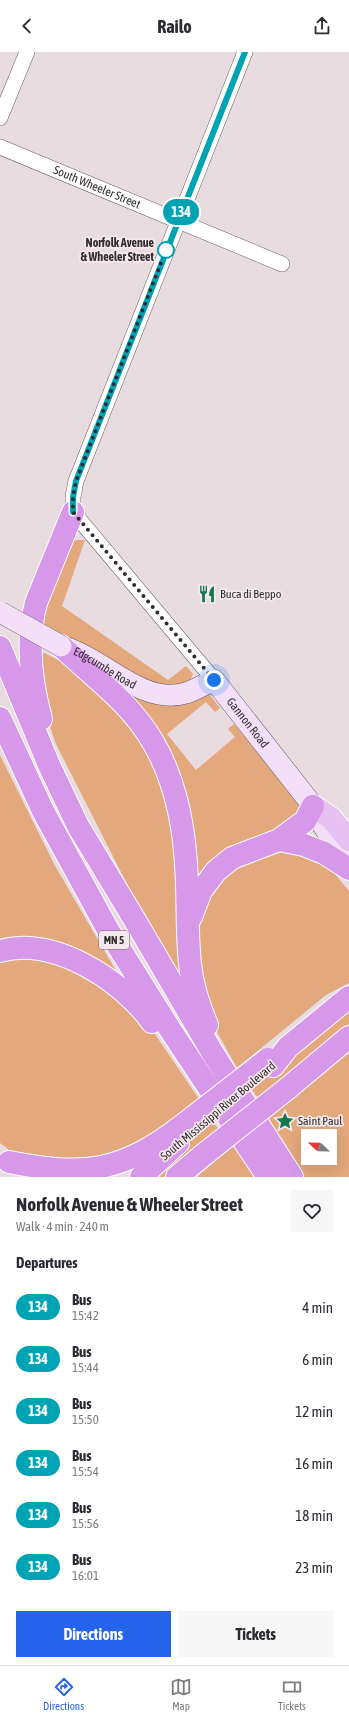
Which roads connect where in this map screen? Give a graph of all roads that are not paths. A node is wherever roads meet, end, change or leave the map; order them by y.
1 (27, 52) edge
2 (245, 52) edge
3 (0, 118) edge
4 (0, 147) edge
5 (178, 221) junction
6 (282, 264) dead end
7 (73, 512) junction
8 (0, 612) edge
9 (61, 646) junction
10 (0, 647) edge
11 (214, 680) junction
12 (0, 718) edge
13 (0, 738) edge
14 (49, 765) junction
15 (22, 766) junction
16 (313, 806) junction
17 (279, 840) junction
18 (349, 840) edge
19 (349, 864) edge
20 (349, 869) edge
21 (187, 932) junction
22 (0, 951) edge
23 (349, 997) edge
24 (349, 1037) edge
25 (212, 1052) junction
26 (204, 1082) junction
27 (187, 1129) junction
28 (258, 1144) junction
29 (4, 1158) edge
30 (32, 1177) edge
31 (141, 1177) edge
32 (177, 1177) edge
33 (268, 1177) edge
34 (292, 1177) edge

1 - 3 street
2 - 5 street
4 - 5 street, South Wheeler Street
5 - 6 street, South Wheeler Street
5 - 7 street
7 - 11 street, Gannon Road
7 - 14 highway
8 - 9 street, Edgcumbe Road, bridge
9 - 11 street, Edgcumbe Road
9 - 21 highway
10 - 14 highway, MN 5
11 - 16 street, Gannon Road
12 - 15 highway, MN 5
13 - 15 highway
14 - 25 highway, MN 5
15 - 26 highway, MN 5
16 - 17 highway
16 - 18 main road, Gannon Road
16 - 19 street, Gannon Road
17 - 20 highway
17 - 21 highway
21 - 25 highway
22 - 26 highway
23 - 27 highway, South Mississippi River Boulevard
24 - 32 highway, South Mississippi River Boulevard, bridge
25 - 28 highway, MN 5
26 - 28 highway, MN 5
27 - 29 highway
27 - 31 highway, South Mississippi River Boulevard
28 - 33 highway, MN 5
28 - 34 highway, MN 5
29 - 30 highway

